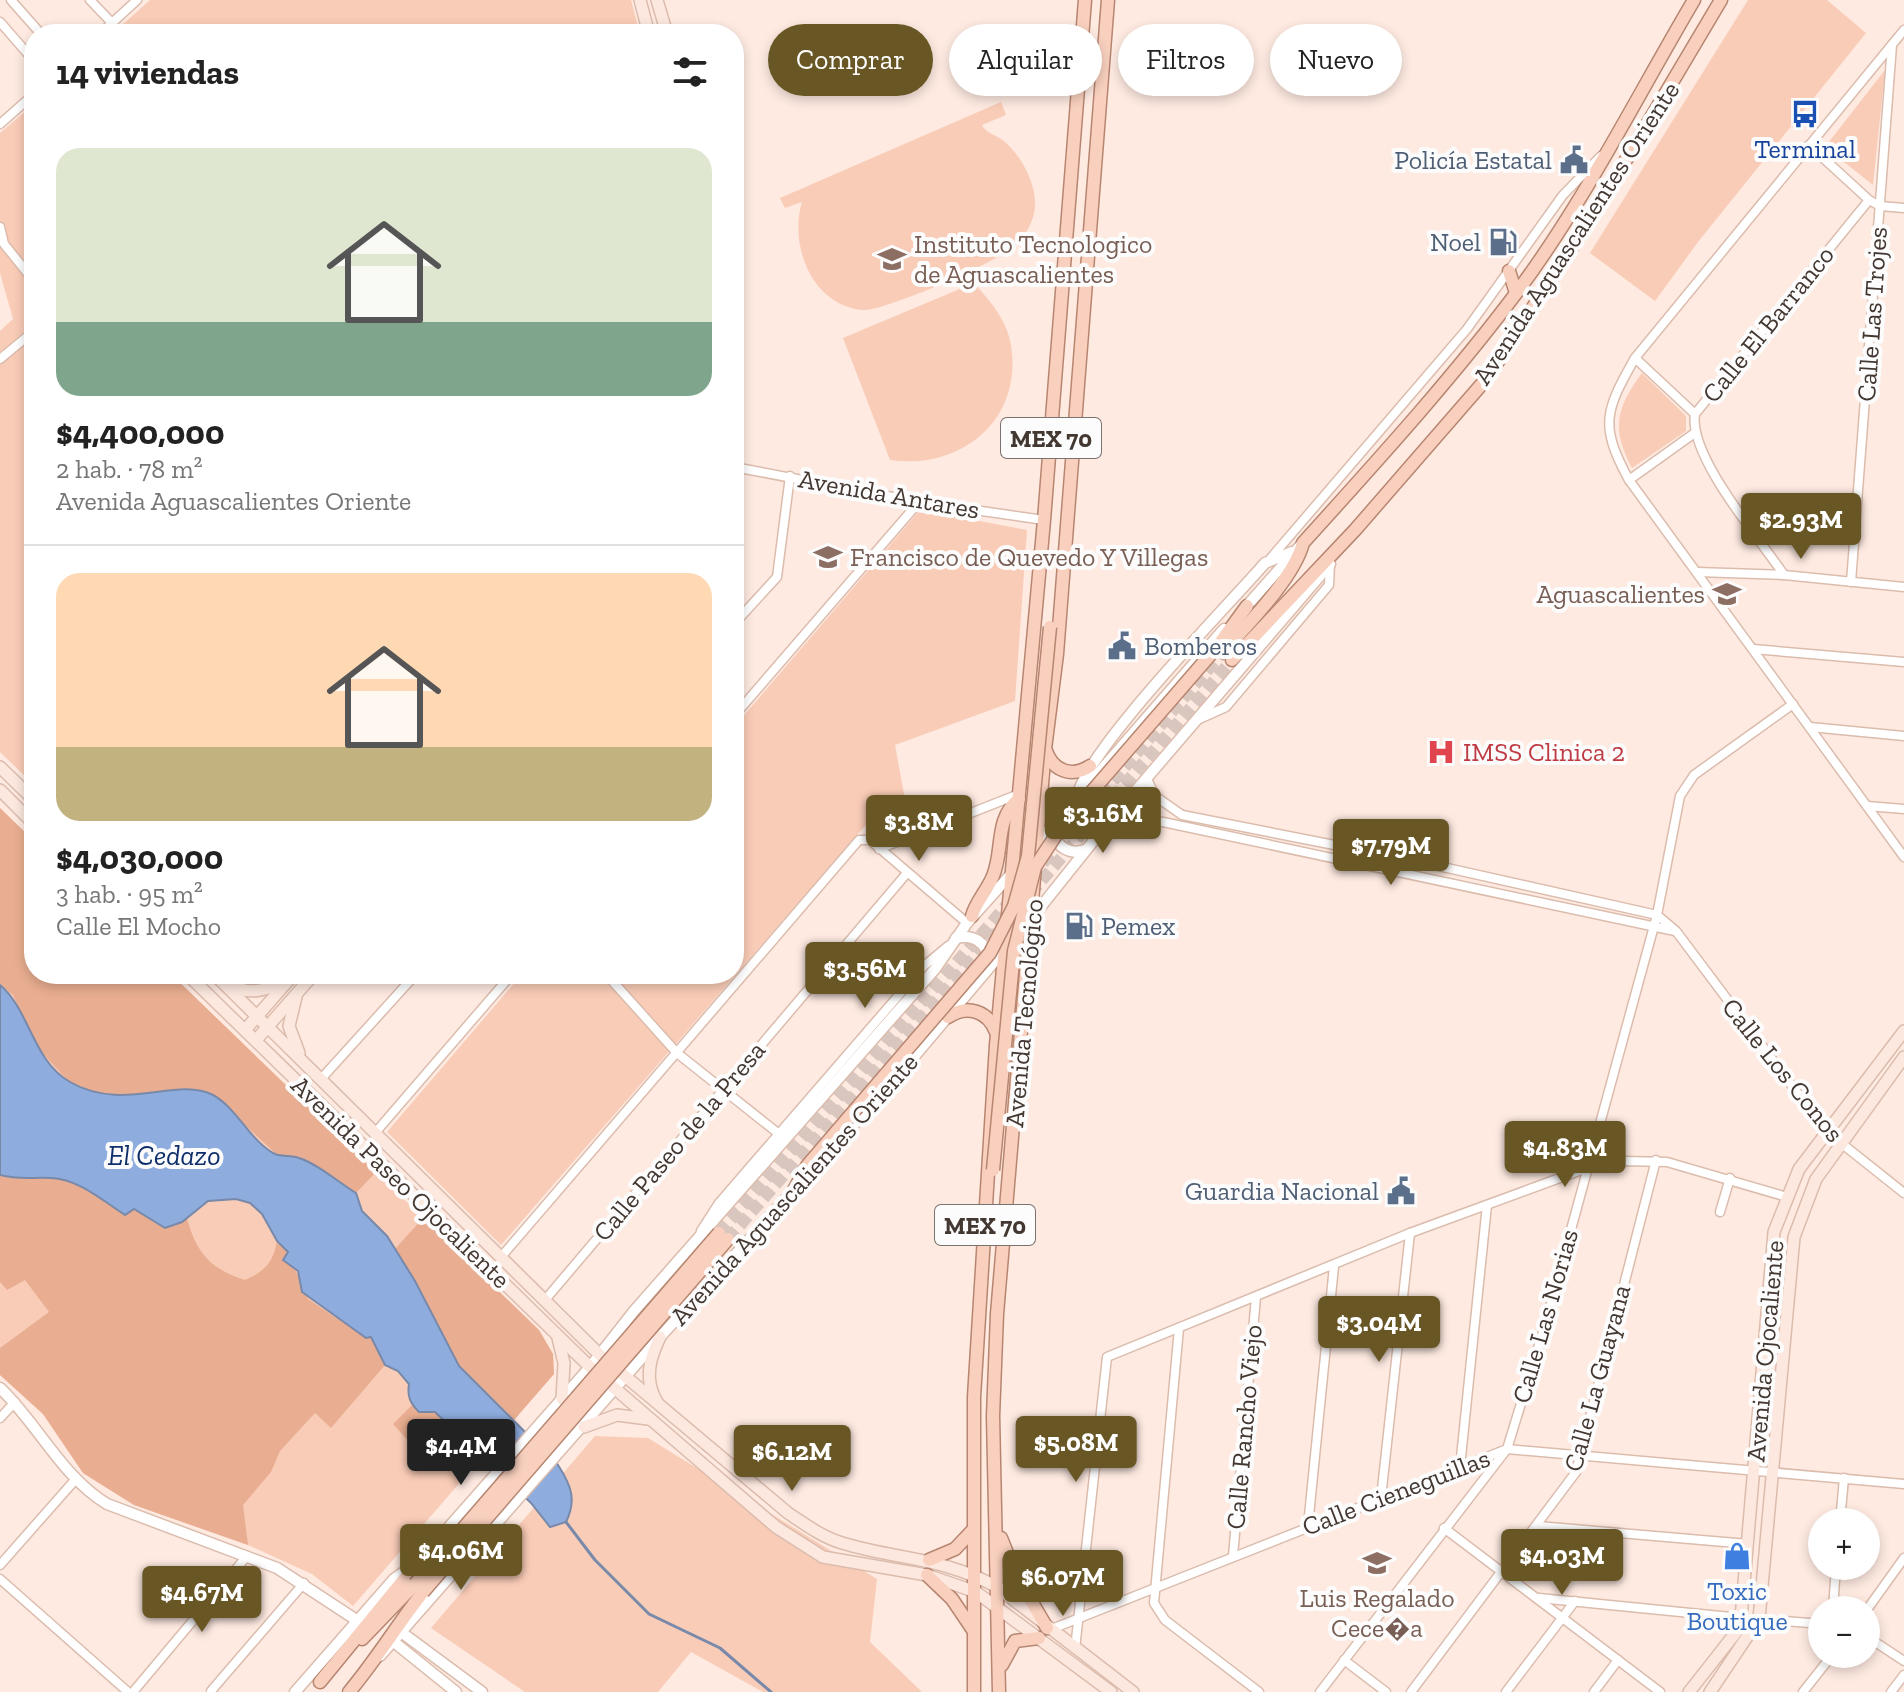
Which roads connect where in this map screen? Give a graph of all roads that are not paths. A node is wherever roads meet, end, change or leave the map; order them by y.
1 (11, 0) edge
2 (90, 0) edge
3 (137, 0) edge
4 (640, 0) edge
5 (657, 0) edge
6 (1085, 0) edge
7 (1108, 0) edge
8 (1694, 0) edge
9 (1721, 0) edge
10 (0, 22) edge
11 (112, 23) joint
12 (32, 24) edge
13 (646, 24) edge
14 (664, 24) edge
15 (1903, 32) edge
16 (1892, 45) junction
17 (24, 50) edge
18 (24, 103) edge
19 (0, 110) edge
20 (4, 121) edge
21 (1613, 144) junction
22 (1809, 145) junction
23 (1869, 200) junction
24 (1880, 206) junction
25 (1904, 208) edge
26 (0, 227) edge
27 (24, 269) edge
28 (1509, 271) junction
29 (1516, 293) junction
30 (24, 339) edge
31 (1635, 358) junction
32 (0, 359) edge
33 (1695, 414) junction
34 (1696, 432) junction
35 (744, 469) edge
36 (790, 476) junction
37 (1629, 480) junction
38 (919, 502) junction
39 (1044, 520) junction
40 (1355, 530) junction
41 (1063, 546) junction
42 (1299, 547) junction
43 (1270, 559) junction
44 (1697, 572) junction
45 (1784, 575) junction
46 (1851, 582) junction
47 (1904, 587) edge
48 (1247, 606) junction
49 (744, 613) edge
50 (1753, 649) junction
51 (1224, 653) junction
52 (1904, 662) edge
53 (744, 704) edge
54 (1793, 704) junction
55 (1810, 727) junction
56 (1904, 736) edge
57 (1045, 749) junction
58 (1090, 766) junction
59 (0, 767) edge
60 (1147, 779) junction
61 (0, 790) edge
62 (24, 790) edge
63 (1019, 797) junction
64 (1077, 800) junction
65 (1867, 806) junction
66 (1904, 809) edge
67 (24, 814) edge
68 (1056, 822) junction
69 (1103, 829) junction
70 (1039, 841) junction
71 (879, 849) junction
72 (1085, 850) junction
73 (1904, 857) edge
74 (1416, 861) junction
75 (907, 873) junction
76 (1414, 875) junction
77 (1010, 876) junction
78 (1657, 915) junction
79 (1032, 918) junction
80 (969, 919) junction
81 (1653, 927) junction
82 (1676, 931) junction
83 (954, 940) junction
84 (1005, 950) junction
85 (987, 970) junction
86 (744, 975) edge
87 (197, 984) edge
88 (225, 984) edge
89 (233, 984) edge
90 (271, 984) edge
91 (285, 984) edge
92 (305, 984) edge
93 (407, 984) edge
94 (503, 984) edge
95 (615, 984) edge
96 (736, 984) edge
97 (298, 992) junction
98 (257, 1016) junction
99 (948, 1017) junction
100 (268, 1027) junction
101 (245, 1030) junction
102 (1904, 1031) edge
103 (997, 1037) junction
104 (256, 1040) junction
105 (677, 1053) junction
106 (1904, 1057) edge
107 (303, 1061) junction
108 (321, 1079) junction
109 (721, 1090) junction
110 (1826, 1131) junction
111 (375, 1133) junction
112 (779, 1134) junction
113 (1839, 1143) junction
114 (1656, 1160) junction
115 (1587, 1168) junction
116 (1730, 1178) junction
117 (794, 1190) junction
118 (1904, 1193) edge
119 (1787, 1197) junction
120 (1487, 1205) junction
121 (1720, 1212) dead end
122 (985, 1215) junction
123 (1410, 1233) junction
124 (724, 1236) tunnel mouth
125 (697, 1243) junction
126 (501, 1257) junction
127 (1334, 1266) junction
128 (1256, 1297) junction
129 (545, 1300) junction
130 (634, 1311) junction
131 (550, 1328) junction
132 (1179, 1328) junction
133 (660, 1337) junction
134 (647, 1353) junction
135 (600, 1355) junction
136 (590, 1367) junction
137 (625, 1377) junction
138 (0, 1388) edge
139 (615, 1389) junction
140 (562, 1399) junction
141 (15, 1402) junction
142 (662, 1409) junction
143 (552, 1410) junction
144 (0, 1418) edge
145 (657, 1424) junction
146 (581, 1430) junction
147 (1507, 1449) junction
148 (1579, 1453) junction
149 (1460, 1467) junction
150 (1755, 1469) junction
151 (1772, 1470) junction
152 (1844, 1478) junction
153 (75, 1480) junction
154 (1904, 1484) edge
155 (1381, 1498) junction
156 (1841, 1508) edge
157 (995, 1521) junction
158 (1308, 1526) junction
159 (1538, 1526) junction
160 (1444, 1528) junction
161 (973, 1530) junction
162 (1748, 1544) junction
163 (247, 1556) junction
164 (1233, 1556) junction
165 (1904, 1558) edge
166 (929, 1560) junction
167 (419, 1561) junction
168 (0, 1565) edge
169 (1501, 1572) junction
170 (927, 1575) junction
171 (975, 1575) junction
172 (0, 1579) edge
173 (304, 1583) junction
174 (1155, 1586) junction
175 (997, 1587) junction
176 (419, 1588) junction
177 (976, 1592) junction
178 (1877, 1596) edge
179 (1536, 1598) junction
180 (1575, 1601) junction
181 (997, 1607) junction
182 (1077, 1617) junction
183 (1563, 1618) junction
184 (1741, 1618) junction
185 (1759, 1619) junction
186 (358, 1621) junction
187 (1808, 1623) edge
188 (973, 1631) junction
189 (1045, 1632) junction
190 (395, 1635) junction
191 (1880, 1645) edge
192 (1075, 1649) junction
193 (1344, 1660) junction
194 (1618, 1660) junction
195 (1904, 1661) edge
196 (1821, 1668) edge
197 (999, 1671) junction
198 (1904, 1675) edge
199 (315, 1687) edge
200 (211, 1691) edge
201 (130, 1692) edge
202 (295, 1692) edge
203 (349, 1692) edge
204 (456, 1692) edge
205 (482, 1692) edge
206 (974, 1692) edge
207 (999, 1692) edge
208 (1111, 1692) edge
209 (1133, 1692) edge
210 (1259, 1692) edge
211 (1320, 1692) edge
212 (1386, 1692) edge
213 (1411, 1692) edge
214 (1506, 1692) edge
215 (1594, 1692) edge
216 (1660, 1692) edge
217 (1689, 1692) edge
218 (1710, 1692) edge
219 (1803, 1692) edge
220 (1891, 1692) edge

1 - 12 street
2 - 11 street
3 - 11 street
4 - 13 main road
5 - 14 main road
6 - 39 main road, Avenida Tecnológico / MEX 70
7 - 41 main road, Avenida Tecnológico / MEX 70
8 - 21 main road, Avenida Aguascalientes Oriente
9 - 40 main road, Avenida Aguascalientes Oriente
10 - 17 street
15 - 16 street
16 - 22 street
16 - 24 street, Calle Las Trojes
18 - 20 street
19 - 20 street
21 - 28 street, Avenida Aguascalientes Oriente
21 - 29 main road, Avenida Aguascalientes Oriente
22 - 23 street
22 - 31 street
23 - 24 street
23 - 33 street, Calle El Barranco
24 - 25 street
24 - 46 street, Calle Las Trojes
26 - 27 street
28 - 29 main road
28 - 43 street, Avenida Aguascalientes Oriente
29 - 42 main road, Avenida Aguascalientes Oriente
30 - 32 street
31 - 33 street
31 - 37 street
33 - 34 street, Calle El Barranco
34 - 37 street
34 - 45 street, Calle El Barranco
35 - 36 street, Avenida Antares
36 - 38 street, Avenida Antares
36 - 49 street
37 - 44 street
38 - 39 street, Avenida Antares
38 - 53 street
39 - 63 main road, Avenida Tecnológico / MEX 70
40 - 51 main road, Avenida Aguascalientes Oriente
40 - 60 street, Avenida Aguascalientes Oriente
41 - 57 main road, Avenida Tecnológico / MEX 70
41 - 117 main road, bridge
42 - 43 street
42 - 48 street, Avenida Aguascalientes Oriente
42 - 51 main road, Avenida Aguascalientes Oriente
43 - 58 street, Avenida Aguascalientes Oriente
44 - 45 street
44 - 50 street
45 - 46 street
46 - 47 street
48 - 51 main road
48 - 64 street, Avenida Aguascalientes Oriente
50 - 52 street
50 - 54 street
51 - 122 main road, bridge
54 - 55 street
54 - 78 street, Calle Las Norias
55 - 56 street
55 - 65 street
57 - 58 main road
57 - 70 main road, Avenida Tecnológico / MEX 70
58 - 64 street, Avenida Aguascalientes Oriente
59 - 62 main road
60 - 69 street, Avenida Aguascalientes Oriente
60 - 74 street, Calle Los Conos
61 - 67 main road
63 - 71 street
63 - 77 main road, Avenida Tecnológico / MEX 70
63 - 80 main road
64 - 68 street, Avenida Aguascalientes Oriente
65 - 66 street
65 - 73 street
68 - 70 street, Avenida Aguascalientes Oriente
68 - 72 street
69 - 72 street, Avenida Aguascalientes Oriente
69 - 76 street
70 - 77 street, Avenida Aguascalientes Oriente
70 - 79 main road, Avenida Tecnológico / MEX 70
71 - 75 street
71 - 86 street
72 - 79 street, Avenida Aguascalientes Oriente
74 - 76 street
74 - 78 street, Calle Los Conos
75 - 80 street
75 - 109 street, Calle Paseo de la Presa
76 - 81 street
77 - 80 street, Avenida Aguascalientes Oriente
77 - 84 main road, Avenida Tecnológico / MEX 70
78 - 81 street, Calle Las Norias
78 - 82 street, Calle Los Conos
79 - 84 street, Avenida Aguascalientes Oriente
79 - 157 main road, Avenida Tecnológico / MEX 70
80 - 83 street, Avenida Aguascalientes Oriente
81 - 82 street
81 - 115 street, Calle Las Norias
82 - 110 street, Calle Los Conos
83 - 85 street
83 - 112 street, Avenida Aguascalientes Oriente
83 - 125 street, Avenida Aguascalientes Oriente
84 - 85 street, Avenida Aguascalientes Oriente
84 - 103 main road, Avenida Tecnológico / MEX 70
85 - 99 street, Avenida Aguascalientes Oriente
87 - 101 main road, Avenida Paseo Ojocaliente
88 - 98 main road, Avenida Paseo Ojocaliente
89 - 90 main road
91 - 98 main road
92 - 97 main road
93 - 108 street
94 - 111 street
95 - 105 street
96 - 105 street
97 - 100 main road
97 - 107 main road
98 - 100 main road, Avenida Paseo Ojocaliente
98 - 101 main road
99 - 103 main road
99 - 117 street, Avenida Aguascalientes Oriente
100 - 104 main road
100 - 107 main road, Avenida Paseo Ojocaliente
101 - 104 main road, Avenida Paseo Ojocaliente
102 - 110 main road, Avenida Ojocaliente
103 - 122 main road, Avenida Tecnológico / MEX 70
104 - 131 main road, Avenida Paseo Ojocaliente
105 - 109 street
105 - 126 street
106 - 113 main road, Avenida Ojocaliente
107 - 108 main road, Avenida Paseo Ojocaliente
108 - 111 main road, Avenida Paseo Ojocaliente
109 - 112 street
109 - 129 street, Calle Paseo de la Presa
110 - 113 street, Calle Los Conos
110 - 119 main road, Avenida Ojocaliente
111 - 126 main road, Avenida Paseo Ojocaliente
112 - 125 street, Avenida Aguascalientes Oriente
113 - 118 street, Calle Los Conos
113 - 151 main road, Avenida Ojocaliente
114 - 115 street
114 - 116 street
114 - 148 street, Calle La Guayana
115 - 120 street
115 - 147 street, Calle Las Norias
116 - 119 street
116 - 121 street
117 - 133 street, Avenida Aguascalientes Oriente
119 - 150 main road, Avenida Ojocaliente
120 - 123 street
120 - 149 street
122 - 161 main road, Avenida Tecnológico / MEX 70
123 - 127 street
123 - 155 street
124 - 176 main road, Avenida Aguascalientes Oriente, bridge
125 - 130 street, Avenida Aguascalientes Oriente
126 - 129 main road, Avenida Paseo Ojocaliente
127 - 128 street
127 - 158 street
128 - 132 street
128 - 164 street, Calle Rancho Viejo
129 - 135 main road, Avenida Paseo Ojocaliente
130 - 134 street
130 - 135 street, Avenida Aguascalientes Oriente
131 - 136 main road, Avenida Paseo Ojocaliente
131 - 140 main road
132 - 174 street
132 - 182 street
133 - 134 street, Avenida Aguascalientes Oriente
133 - 142 main road
134 - 137 street, Avenida Aguascalientes Oriente
135 - 136 street, Avenida Aguascalientes Oriente
135 - 137 main road, Avenida Paseo Ojocaliente
136 - 139 main road, Avenida Paseo Ojocaliente
136 - 140 street, Avenida Aguascalientes Oriente
137 - 139 street, Avenida Aguascalientes Oriente
137 - 142 main road
138 - 141 street
139 - 145 main road
139 - 146 street, Avenida Aguascalientes Oriente
140 - 143 street, Avenida Aguascalientes Oriente
141 - 144 street
141 - 153 street
142 - 166 main road
143 - 146 street
143 - 167 street, Avenida Aguascalientes Oriente
145 - 146 main road
145 - 170 main road
146 - 190 street, Avenida Aguascalientes Oriente
147 - 148 street, Calle Cieneguillas
147 - 149 street, Calle Cieneguillas
147 - 160 street, Calle Las Norias
148 - 150 street, Calle Cieneguillas
148 - 159 street, Calle La Guayana
149 - 155 street, Calle Cieneguillas
150 - 151 street, Calle Cieneguillas
150 - 162 main road, Avenida Ojocaliente
151 - 152 street, Calle Cieneguillas
151 - 185 main road, Avenida Ojocaliente
152 - 154 street, Calle Cieneguillas
152 - 156 street
153 - 163 street
153 - 168 street
155 - 158 street, Calle Cieneguillas
157 - 175 main road, Avenida Tecnológico / MEX 70
157 - 189 main road
158 - 164 street, Calle Cieneguillas
159 - 162 street
159 - 169 street, Calle La Guayana
160 - 169 street
160 - 193 street, Calle Las Norias
161 - 166 main road
161 - 171 main road, Avenida Tecnológico / MEX 70
162 - 184 main road, Avenida Ojocaliente
163 - 173 street
163 - 201 street
164 - 174 street, Calle Cieneguillas
165 - 178 street
166 - 171 main road
167 - 186 street, Avenida Aguascalientes Oriente
167 - 199 main road
169 - 179 street
169 - 213 street, Calle La Guayana
170 - 177 main road
170 - 188 main road
171 - 175 main road
171 - 177 main road, Avenida Tecnológico / MEX 70
172 - 201 street
173 - 186 street
173 - 200 street
174 - 182 street, Calle Cieneguillas
174 - 210 street
175 - 181 main road, Avenida Tecnológico / MEX 70
175 - 189 main road
176 - 190 main road, Avenida Aguascalientes Oriente
176 - 199 main road, Avenida Aguascalientes Oriente
177 - 181 main road
177 - 188 main road, Avenida Tecnológico / MEX 70
179 - 180 street
179 - 183 street
180 - 183 street
180 - 184 street
181 - 189 main road
181 - 197 main road, Avenida Tecnológico / MEX 70
182 - 189 street, Calle Cieneguillas
182 - 192 street
183 - 194 street
183 - 214 street
184 - 217 main road, Avenida Ojocaliente
185 - 187 street
185 - 218 main road, Avenida Ojocaliente
186 - 202 street, Avenida Aguascalientes Oriente
188 - 206 main road, Avenida Tecnológico / MEX 70
189 - 192 main road
189 - 197 main road
189 - 208 main road
190 - 203 main road, Avenida Aguascalientes Oriente
190 - 204 street
190 - 205 street
191 - 195 street
192 - 209 main road
193 - 211 street, Calle Las Norias
193 - 212 street
194 - 215 street
194 - 216 street
196 - 219 street
197 - 207 main road, Avenida Tecnológico / MEX 70
198 - 220 street

